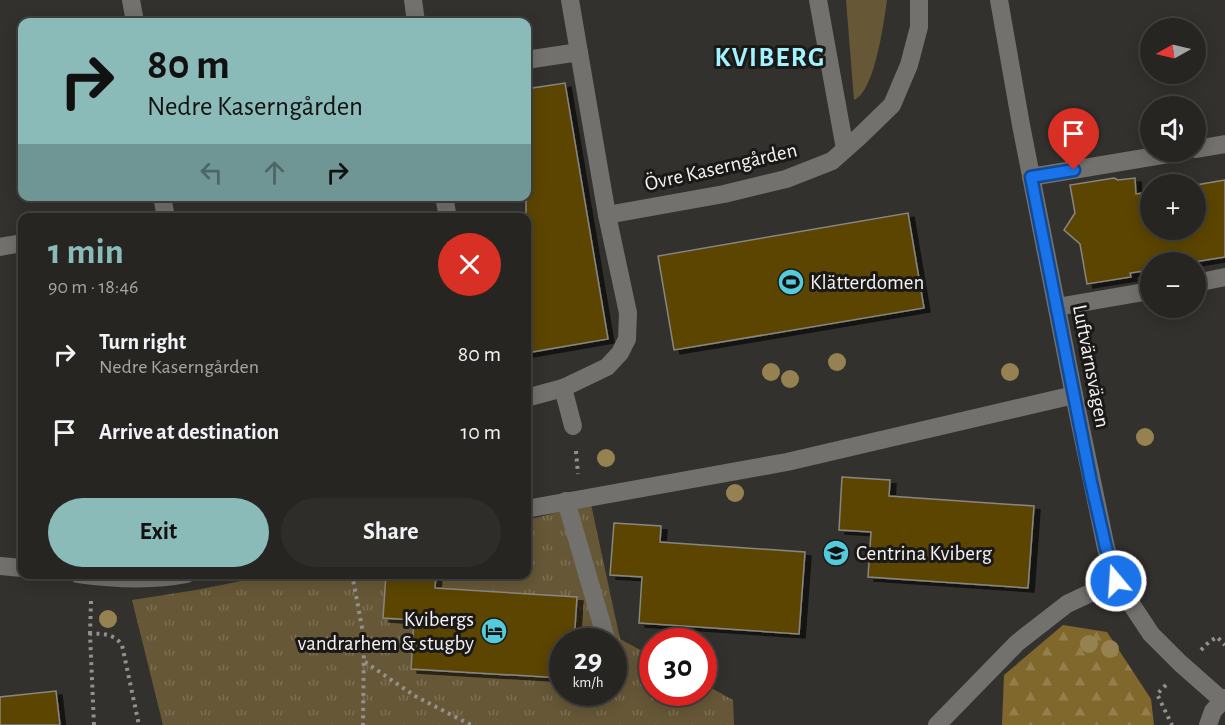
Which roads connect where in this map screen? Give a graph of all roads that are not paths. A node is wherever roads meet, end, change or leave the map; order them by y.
1 (131, 0) edge
2 (413, 0) edge
3 (570, 0) edge
4 (818, 0) edge
5 (919, 0) edge
6 (999, 0) edge
7 (134, 18) edge
8 (415, 18) edge
9 (579, 52) junction
10 (531, 59) edge
11 (1225, 144) edge
12 (1206, 147) edge
13 (845, 148) junction
14 (1140, 159) edge
15 (1031, 177) junction
16 (607, 215) junction
17 (18, 244) edge
18 (0, 248) edge
19 (1225, 277) edge
20 (1206, 281) edge
21 (1140, 293) edge
22 (1057, 307) junction
23 (563, 388) junction
24 (1074, 395) junction
25 (531, 397) edge
26 (573, 426) road end
27 (573, 500) junction
28 (531, 508) edge
29 (0, 566) edge
30 (18, 568) edge
31 (1116, 581) junction
32 (604, 628) edge
33 (1224, 699) edge
34 (937, 725) edge
35 (1208, 725) edge

1 - 7 street
2 - 8 street
3 - 9 street
4 - 13 street
5 - 13 street, Övre Kaserngården
6 - 15 street, Luftvärnsvägen
9 - 10 street
9 - 16 street
11 - 12 street
13 - 16 street, Övre Kaserngården
14 - 15 street
15 - 22 street, Luftvärnsvägen
16 - 23 street
17 - 18 street
19 - 20 street
21 - 22 street
22 - 24 street, Luftvärnsvägen
23 - 25 street
23 - 26 street
24 - 27 street
24 - 31 street, Luftvärnsvägen
27 - 28 street
27 - 32 street
29 - 30 street
31 - 33 street, Luftvärnsvägen
31 - 34 street
33 - 35 street

